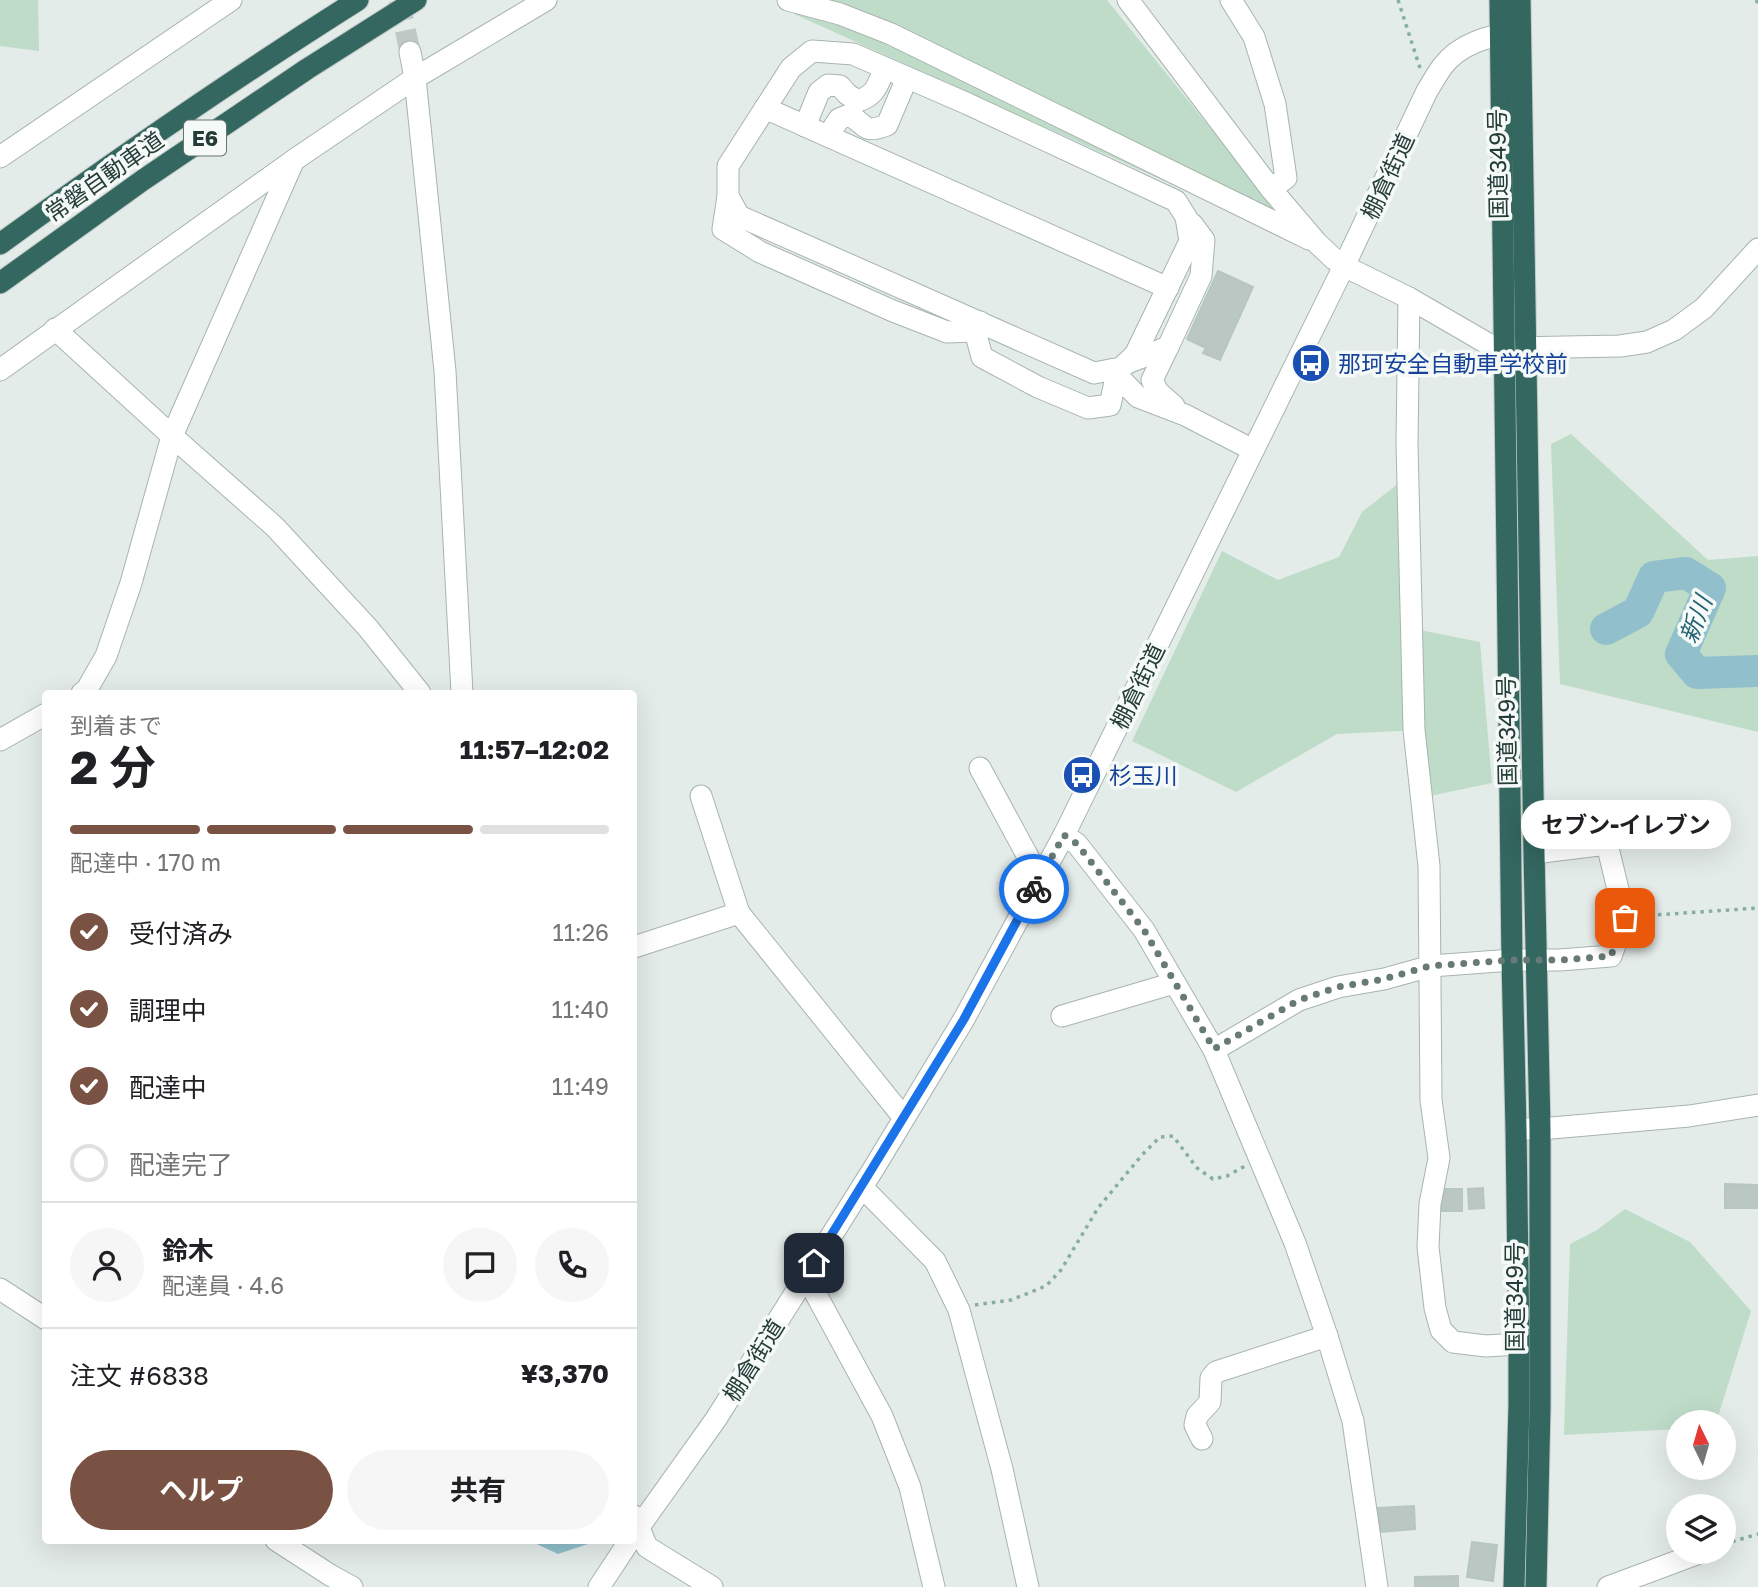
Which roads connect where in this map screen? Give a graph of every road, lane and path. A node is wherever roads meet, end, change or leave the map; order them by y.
1 (231, 0) edge
2 (358, 0) edge
3 (416, 0) edge
4 (546, 0) edge
5 (789, 0) edge
6 (1128, 0) edge
7 (1231, 0) edge
8 (1398, 0) edge
9 (1500, 0) edge
10 (1520, 0) edge
11 (1510, 34) junction
12 (410, 52) tunnel mouth
13 (884, 68) junction
14 (415, 78) junction
15 (908, 78) junction
16 (1427, 91) junction
17 (765, 108) junction
18 (805, 126) junction
19 (828, 136) junction
20 (0, 157) edge
21 (294, 160) junction
22 (1271, 189) junction
23 (1186, 217) junction
24 (1317, 243) junction
25 (0, 244) edge
26 (1758, 249) edge
27 (1344, 265) junction
28 (0, 283) edge
29 (1168, 288) junction
30 (1409, 298) junction
31 (977, 326) junction
32 (55, 329) junction
33 (1168, 347) junction
34 (1504, 348) junction
35 (1525, 348) junction
36 (1119, 366) junction
37 (0, 370) edge
38 (1185, 415) junction
39 (172, 436) junction
40 (1253, 450) junction
41 (87, 690) edge
42 (418, 690) edge
43 (463, 690) edge
44 (42, 716) edge
45 (0, 740) edge
46 (980, 768) dead end
47 (701, 796) dead end
48 (1064, 835) junction
49 (1534, 853) junction
50 (1040, 879) junction
51 (1758, 908) edge
52 (739, 913) junction
53 (1625, 918) junction
54 (637, 946) edge
55 (1512, 960) junction
56 (1537, 960) junction
57 (1430, 966) junction
58 (1174, 983) junction
59 (1062, 1016) dead end
60 (1214, 1049) junction
61 (1758, 1105) edge
62 (904, 1118) junction
63 (1516, 1129) junction
64 (1540, 1129) junction
65 (1260, 1157) junction
66 (862, 1186) junction
67 (802, 1282) junction
68 (0, 1289) edge
69 (951, 1293) junction
70 (42, 1316) edge
71 (1327, 1336) junction
72 (1519, 1344) junction
73 (1202, 1439) dead end
74 (637, 1525) edge
75 (637, 1533) edge
76 (1758, 1534) edge
77 (1736, 1540) edge
78 (282, 1544) edge
79 (625, 1544) edge
80 (1670, 1564) edge
81 (352, 1587) edge
82 (599, 1587) edge
83 (712, 1587) edge
84 (934, 1587) edge
85 (1028, 1587) edge
86 (1377, 1587) edge
87 (1514, 1587) edge
88 (1536, 1587) edge
89 (1608, 1587) edge

1 - 20 street
2 - 25 highway, 常磐自動車道 / E6
3 - 28 highway, 常磐自動車道 / E6
4 - 14 street
5 - 24 street
6 - 22 street
7 - 22 street
8 - 16 path
9 - 11 highway, 国道349号
10 - 11 highway, 国道349号
11 - 16 street, 棚倉街道
11 - 34 highway, 国道349号
11 - 35 highway, 国道349号
12 - 14 street
13 - 15 street
13 - 17 street
13 - 18 street
14 - 21 street
14 - 43 street
15 - 19 street
15 - 23 street
16 - 27 street, 棚倉街道
17 - 18 street
17 - 31 street
18 - 19 street
19 - 29 street
21 - 32 street
21 - 39 street
22 - 24 street
23 - 29 street
23 - 33 street
24 - 27 street
26 - 35 street
27 - 30 street
27 - 40 street, 棚倉街道
29 - 36 street
30 - 34 street
30 - 57 street
31 - 36 street
31 - 36 street
32 - 37 street
32 - 39 street
33 - 36 street
33 - 38 street
34 - 35 street
34 - 55 highway, 国道349号
35 - 49 highway, 国道349号
36 - 38 street
38 - 40 street
39 - 41 street
39 - 42 street
40 - 48 street, 棚倉街道
44 - 45 street
46 - 50 street
47 - 52 street
48 - 50 street, 棚倉街道
48 - 58 street
49 - 53 street
49 - 56 highway, 国道349号
50 - 62 street, 棚倉街道
51 - 53 path
52 - 54 street
52 - 62 street
53 - 56 street
55 - 56 street
55 - 57 street
55 - 63 highway, 国道349号
56 - 64 highway, 国道349号
57 - 60 street
57 - 72 street
58 - 59 street
58 - 60 street
60 - 65 street
61 - 64 street
62 - 66 street, 棚倉街道
63 - 64 street
63 - 72 highway, 国道349号
64 - 88 highway, 国道349号
65 - 69 path
65 - 71 street
66 - 67 street, 棚倉街道
66 - 69 street
67 - 74 street, 棚倉街道
67 - 84 street
68 - 70 street
69 - 85 street
71 - 73 street
71 - 86 street
72 - 87 highway, 国道349号
75 - 83 street
76 - 77 path
78 - 81 street
79 - 82 street, 棚倉街道
80 - 89 street

